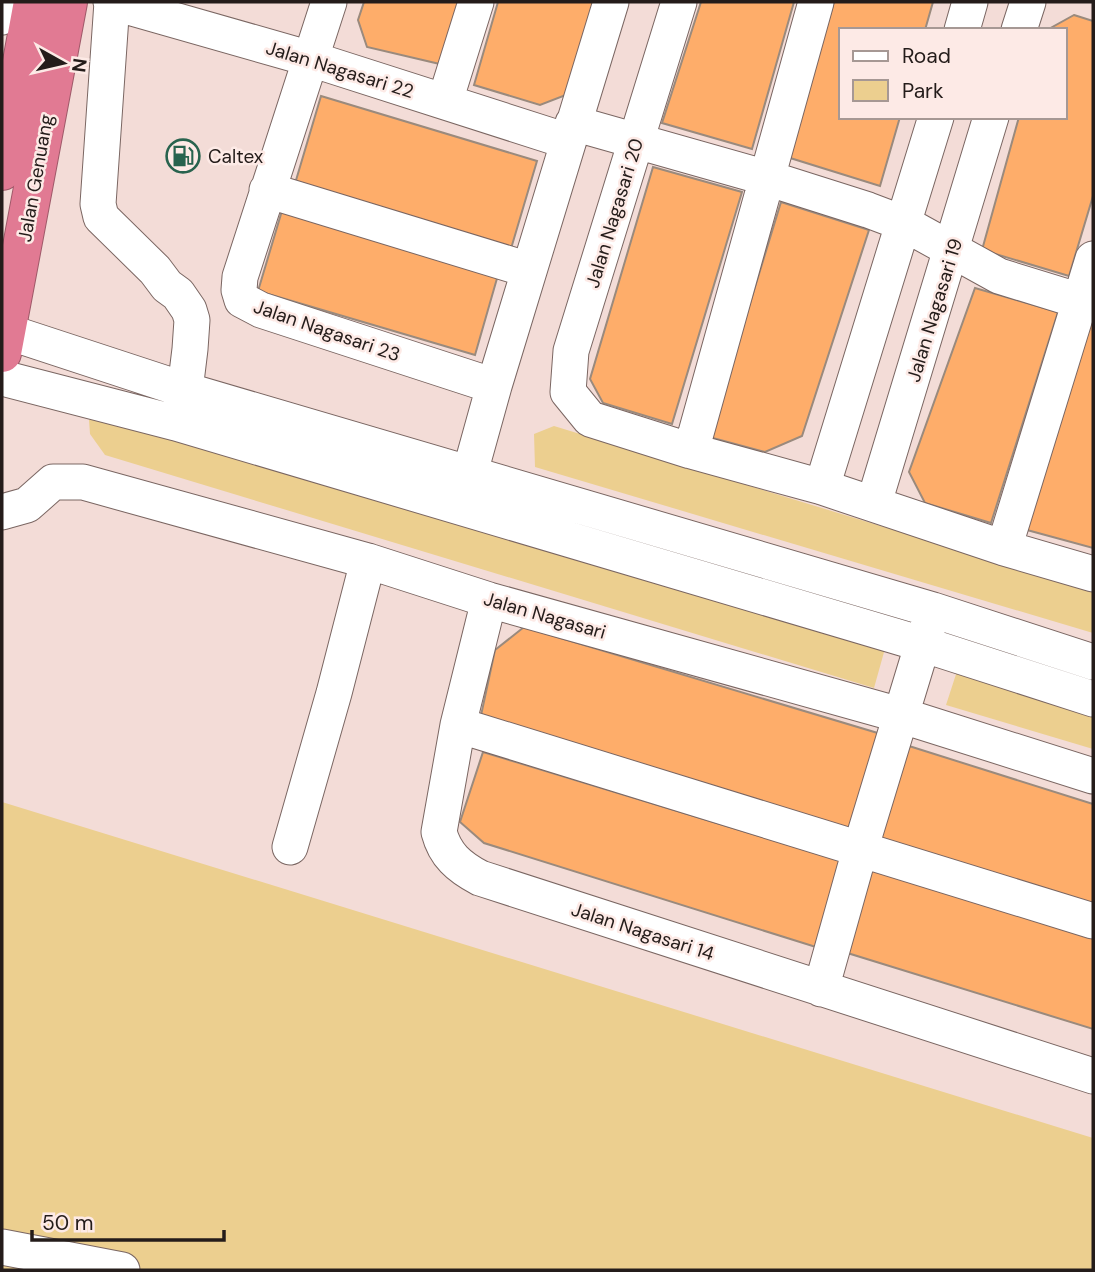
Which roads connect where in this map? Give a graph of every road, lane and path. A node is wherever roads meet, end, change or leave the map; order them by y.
1 (5, 2) edge
2 (33, 2) edge
3 (68, 2) edge
4 (111, 2) edge
5 (329, 2) edge
6 (476, 2) edge
7 (611, 2) edge
8 (679, 2) edge
9 (816, 2) edge
10 (970, 2) edge
11 (1028, 2) edge
12 (2, 17) edge
13 (962, 28) edge
14 (1020, 28) edge
15 (311, 59) junction
16 (445, 101) junction
17 (935, 119) edge
18 (990, 119) edge
19 (570, 132) junction
20 (636, 142) junction
21 (2, 171) edge
22 (767, 178) junction
23 (267, 190) junction
24 (905, 224) junction
25 (952, 250) junction
26 (1093, 259) edge
27 (528, 270) junction
28 (1087, 303) edge
29 (3, 339) edge
30 (2, 378) edge
31 (494, 386) junction
32 (186, 390) junction
33 (176, 423) junction
34 (691, 450) junction
35 (470, 473) junction
36 (822, 487) junction
37 (874, 503) junction
38 (461, 508) junction
39 (2, 512) edge
40 (1004, 548) junction
41 (368, 562) junction
42 (1093, 574) edge
43 (489, 600) junction
44 (933, 610) junction
45 (922, 644) junction
46 (1093, 662) edge
47 (1093, 699) edge
48 (900, 715) junction
49 (458, 725) junction
50 (1093, 776) edge
51 (290, 846) dead end
52 (860, 850) junction
53 (1093, 921) edge
54 (821, 989) junction
55 (1093, 1076) edge
56 (2, 1247) edge
57 (122, 1270) edge

1 - 12 street
2 - 21 highway, Jalan Genuang
3 - 29 highway, Jalan Genuang
4 - 15 street, Jalan Nagasari 22
4 - 32 street
5 - 15 street, Jalan Nagasari 23
6 - 16 street
7 - 19 street
8 - 20 street, Jalan Nagasari 20
9 - 22 street
10 - 13 street
11 - 14 street
15 - 16 street, Jalan Nagasari 22
15 - 23 street, Jalan Nagasari 23
16 - 19 street, Jalan Nagasari 22
17 - 24 street
18 - 25 street, Jalan Nagasari 19
19 - 20 street, Jalan Nagasari 22
19 - 27 street
20 - 22 street, Jalan Nagasari 22
20 - 34 street, Jalan Nagasari 20
22 - 24 street, Jalan Nagasari 22
22 - 34 street
23 - 27 street
23 - 31 street, Jalan Nagasari 23
24 - 25 street, Jalan Nagasari 22
24 - 36 street
25 - 28 street, Jalan Nagasari 22
25 - 37 street, Jalan Nagasari 19
26 - 28 street
27 - 31 street
28 - 40 street
29 - 32 street
30 - 33 street
31 - 35 street
32 - 33 street
32 - 35 street
33 - 38 street
34 - 36 street
35 - 38 street
35 - 44 street
36 - 37 street
37 - 40 street
38 - 45 street
39 - 41 street, Jalan Nagasari
40 - 42 street
41 - 43 street, Jalan Nagasari
41 - 51 street
43 - 48 street, Jalan Nagasari
43 - 49 street, Jalan Nagasari 14
44 - 45 street
44 - 46 street
45 - 47 street
45 - 48 street
48 - 50 street, Jalan Nagasari
48 - 52 street
49 - 52 street
49 - 54 street, Jalan Nagasari 14
52 - 53 street
52 - 54 street
54 - 55 street, Jalan Nagasari 14
56 - 57 street

